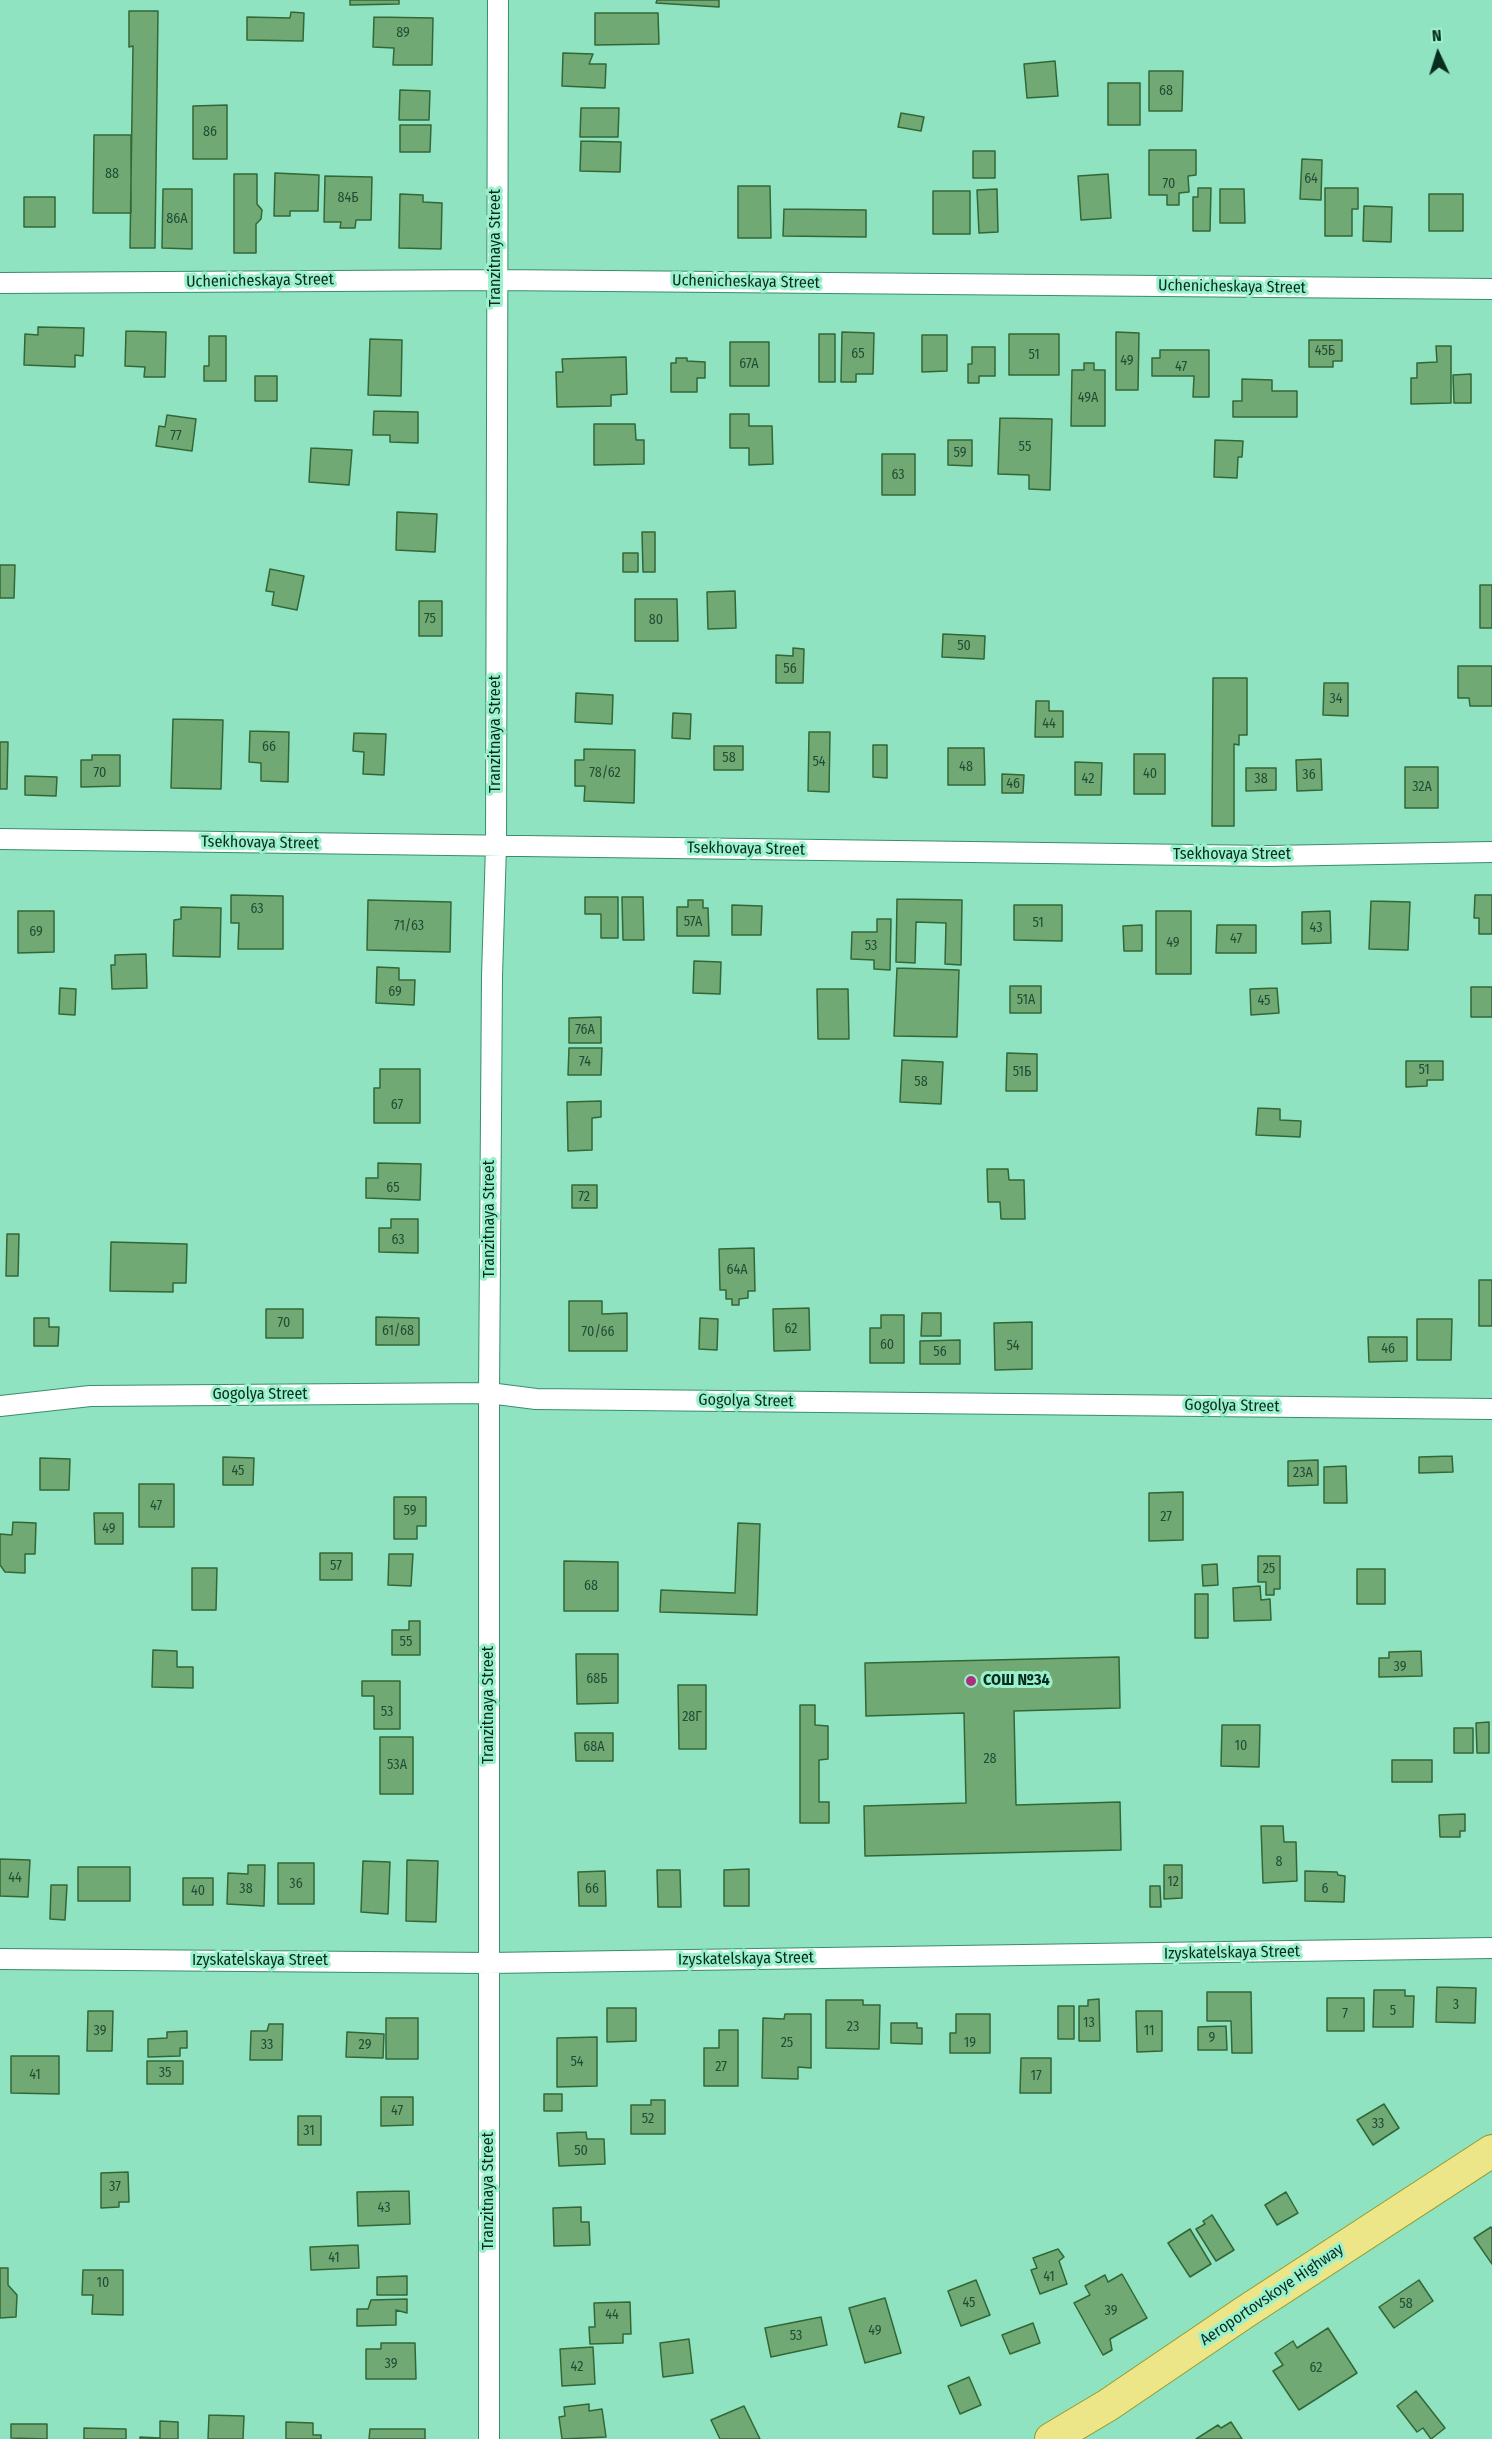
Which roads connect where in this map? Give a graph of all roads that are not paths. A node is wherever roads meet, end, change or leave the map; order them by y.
1 (498, 0) edge
2 (496, 280) junction
3 (0, 283) edge
4 (1492, 289) edge
5 (0, 839) edge
6 (496, 846) junction
7 (1492, 852) edge
8 (489, 1394) junction
9 (0, 1406) edge
10 (1492, 1408) edge
11 (1492, 1948) edge
12 (0, 1959) edge
13 (489, 1963) junction
14 (1492, 2151) edge
15 (489, 2439) edge
16 (1052, 2439) edge

1 - 2 street, Tranzitnaya Street
2 - 3 street, Uchenicheskaya Street
2 - 4 street, Uchenicheskaya Street
2 - 6 street, Tranzitnaya Street
5 - 6 street, Tsekhovaya Street
6 - 7 street, Tsekhovaya Street
6 - 8 street, Tranzitnaya Street
8 - 9 street, Gogolya Street
8 - 10 street, Gogolya Street
8 - 13 street, Tranzitnaya Street
11 - 13 street, Izyskatelskaya Street
12 - 13 street, Izyskatelskaya Street
13 - 15 street, Tranzitnaya Street
14 - 16 main road, Aeroportovskoye Highway

